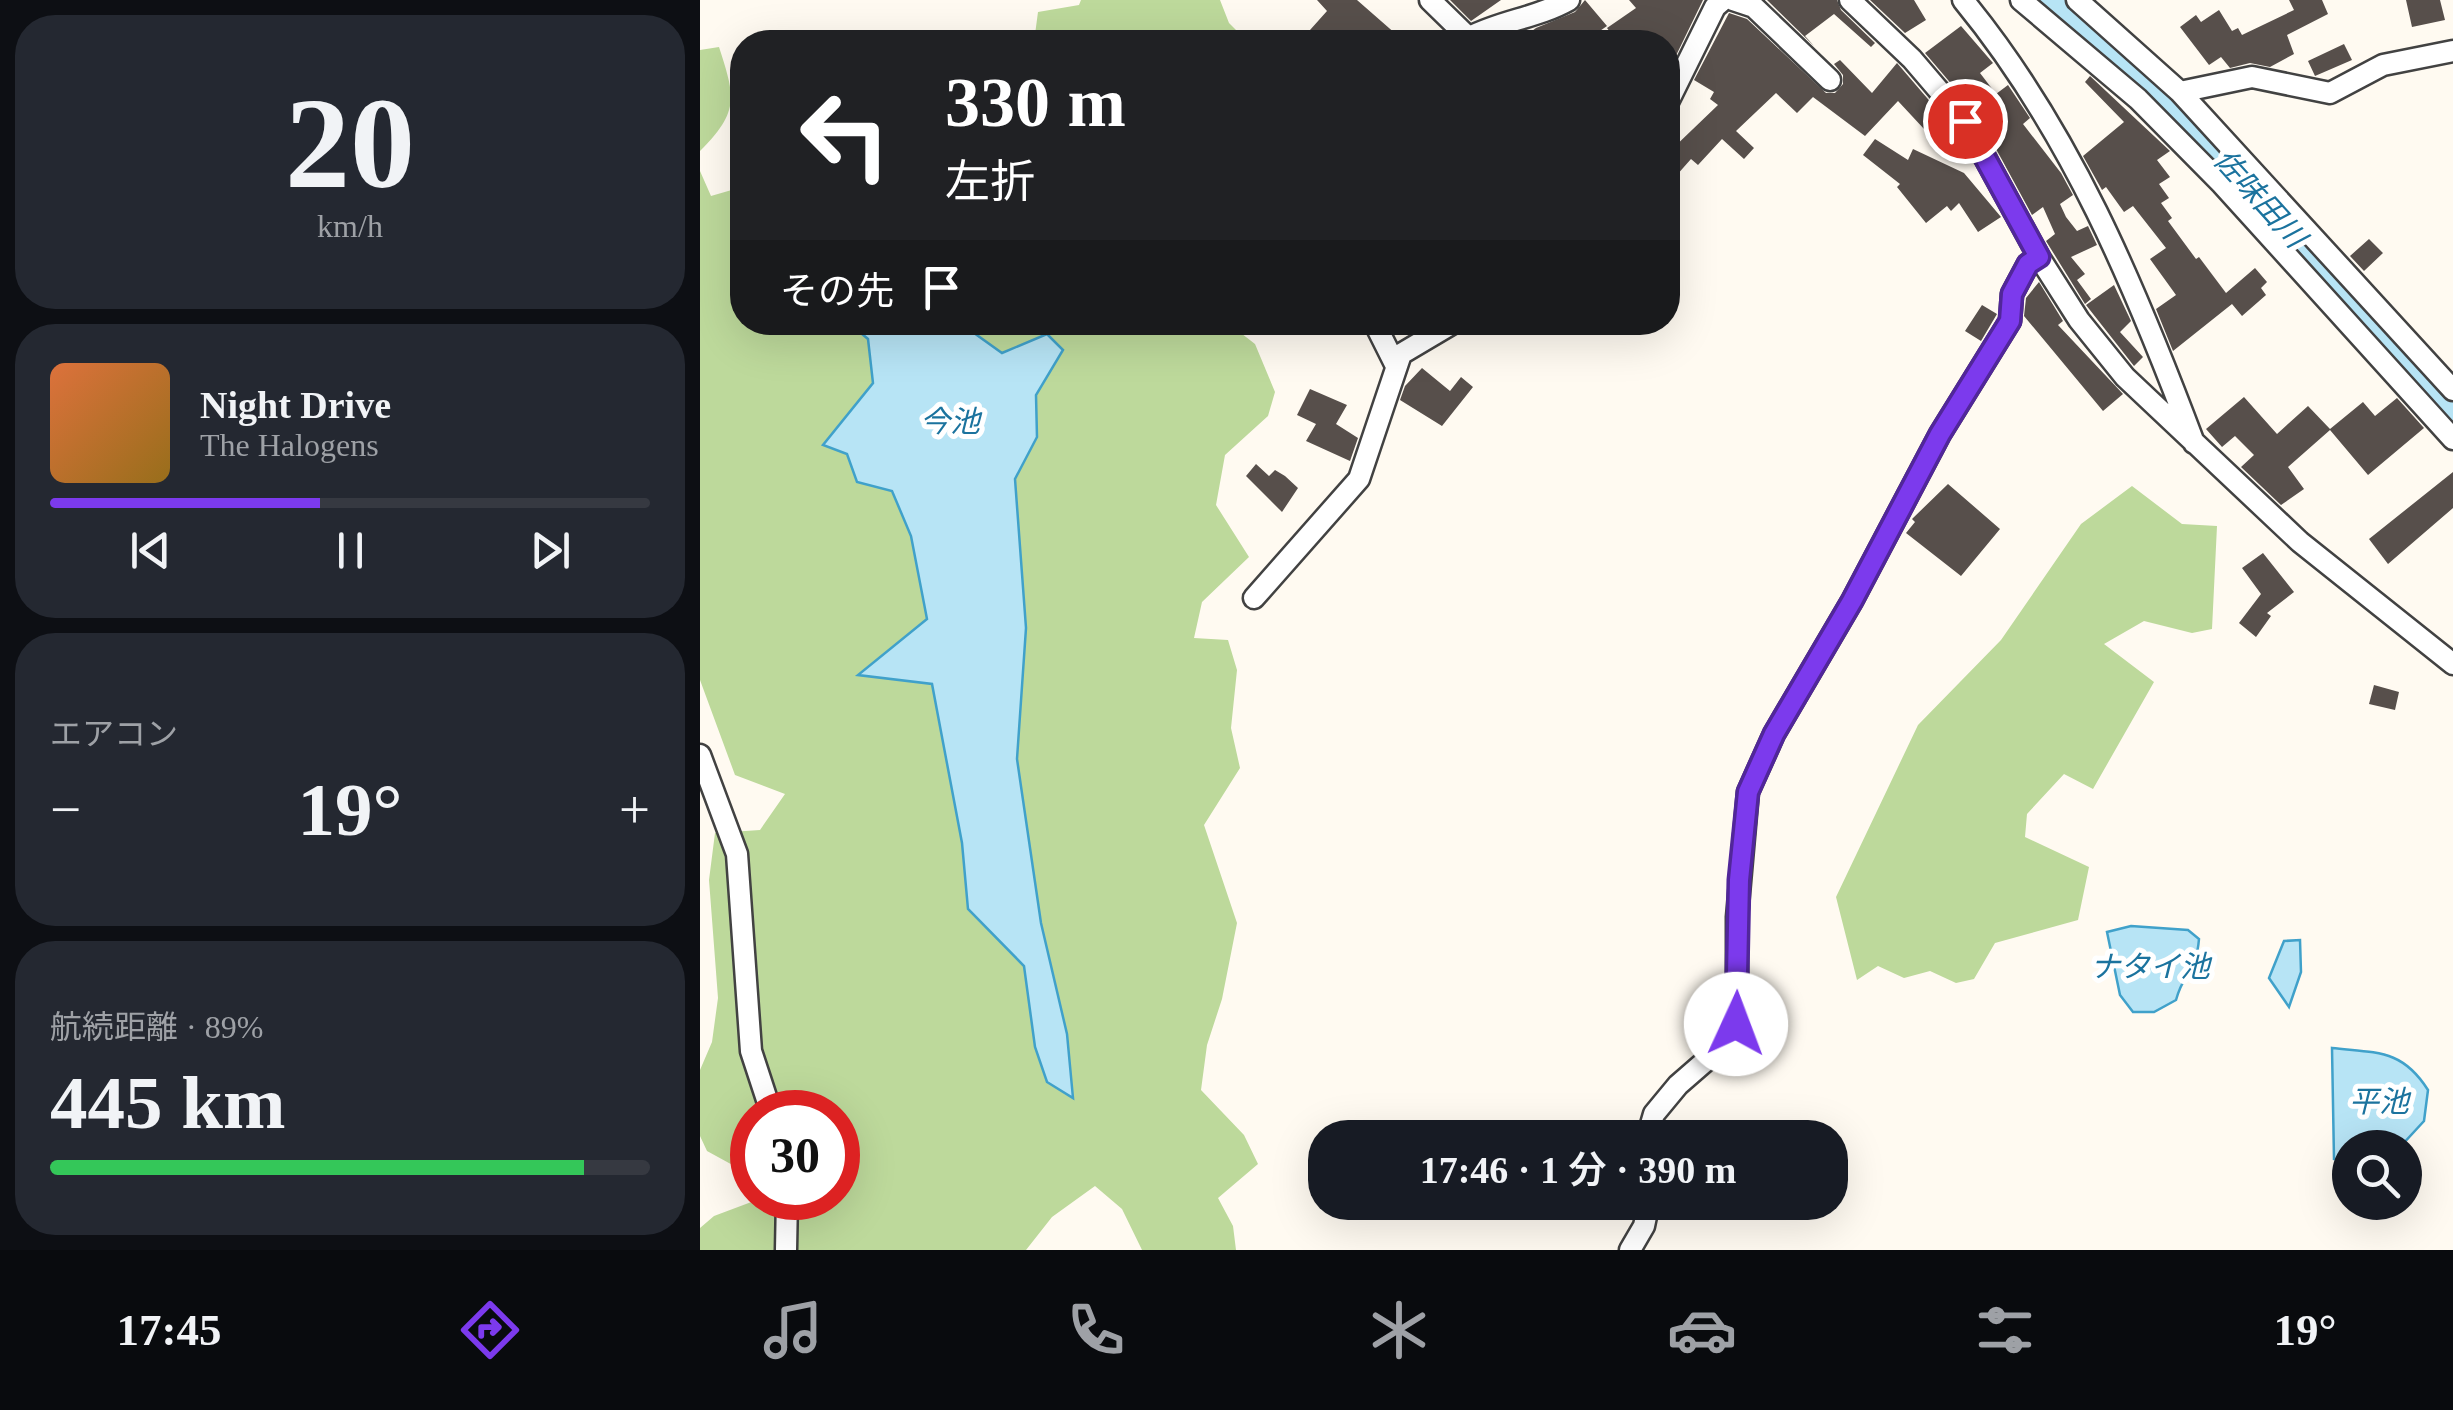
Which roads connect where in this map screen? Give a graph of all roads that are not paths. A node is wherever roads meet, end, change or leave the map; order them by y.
1 (1430, 0) edge
2 (1570, 0) edge
3 (1850, 0) edge
4 (1963, 0) edge
5 (2021, 0) edge
6 (2078, 0) edge
7 (1720, 2) edge
8 (1462, 30) edge
9 (1488, 30) edge
10 (2453, 51) edge
11 (1680, 79) edge
12 (1830, 80) dead end
13 (2180, 92) junction
14 (2039, 257) junction
15 (1380, 335) edge
16 (1433, 335) edge
17 (1396, 366) junction
18 (2453, 390) edge
19 (2453, 438) edge
20 (2196, 449) junction
21 (1254, 598) dead end
22 (2453, 664) edge
23 (700, 754) edge
24 (764, 1090) edge
25 (1652, 1120) edge
26 (787, 1220) edge
27 (1645, 1220) edge
28 (786, 1250) edge
29 (1630, 1250) edge

1 - 8 street
2 - 9 street
3 - 14 street
4 - 20 street
5 - 19 street
6 - 13 street
7 - 11 street
7 - 12 street
10 - 13 street
13 - 18 street
14 - 20 street
14 - 25 street
15 - 17 street
16 - 17 street
17 - 21 street
20 - 22 street
23 - 24 street
26 - 28 street
27 - 29 street

